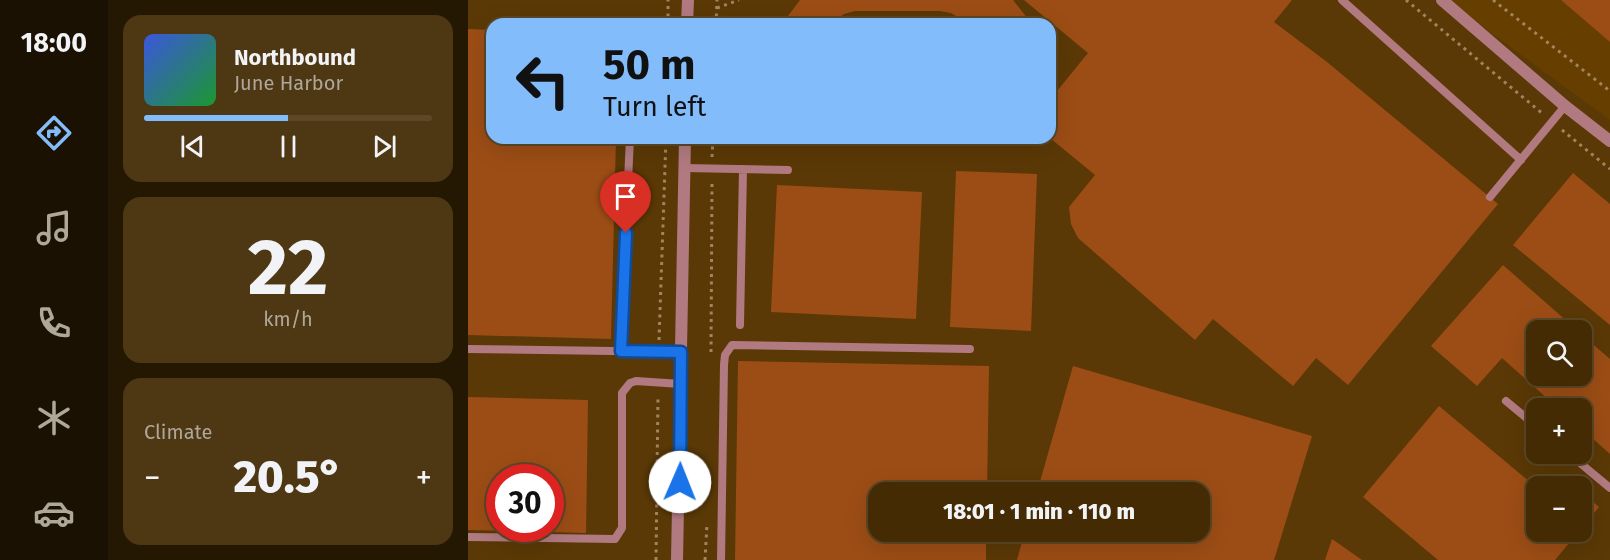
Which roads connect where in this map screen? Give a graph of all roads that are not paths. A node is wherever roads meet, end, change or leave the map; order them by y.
1 (688, 0) edge
2 (1342, 0) edge
3 (1442, 0) edge
4 (687, 18) edge
5 (1565, 106) junction
6 (1610, 141) edge
7 (630, 144) edge
8 (685, 144) edge
9 (1521, 160) junction
10 (685, 168) junction
11 (743, 169) junction
12 (788, 170) dead end
13 (1490, 197) dead end
14 (740, 325) dead end
15 (468, 349) edge
16 (970, 349) dead end
17 (621, 351) junction
18 (681, 352) junction
19 (681, 384) junction
20 (1506, 401) dead end
21 (1526, 418) edge
22 (1581, 464) edge
23 (1610, 488) edge
24 (468, 537) edge
25 (677, 560) edge
26 (721, 560) edge

1 - 4 street
2 - 9 lane
3 - 5 street
5 - 6 street
5 - 9 lane
7 - 17 lane
8 - 10 street
9 - 13 lane
10 - 11 lane
10 - 18 street
11 - 12 lane
11 - 14 lane
15 - 17 lane
16 - 26 lane
17 - 18 lane
18 - 19 street
19 - 24 lane
19 - 25 street
20 - 21 lane
22 - 23 lane

